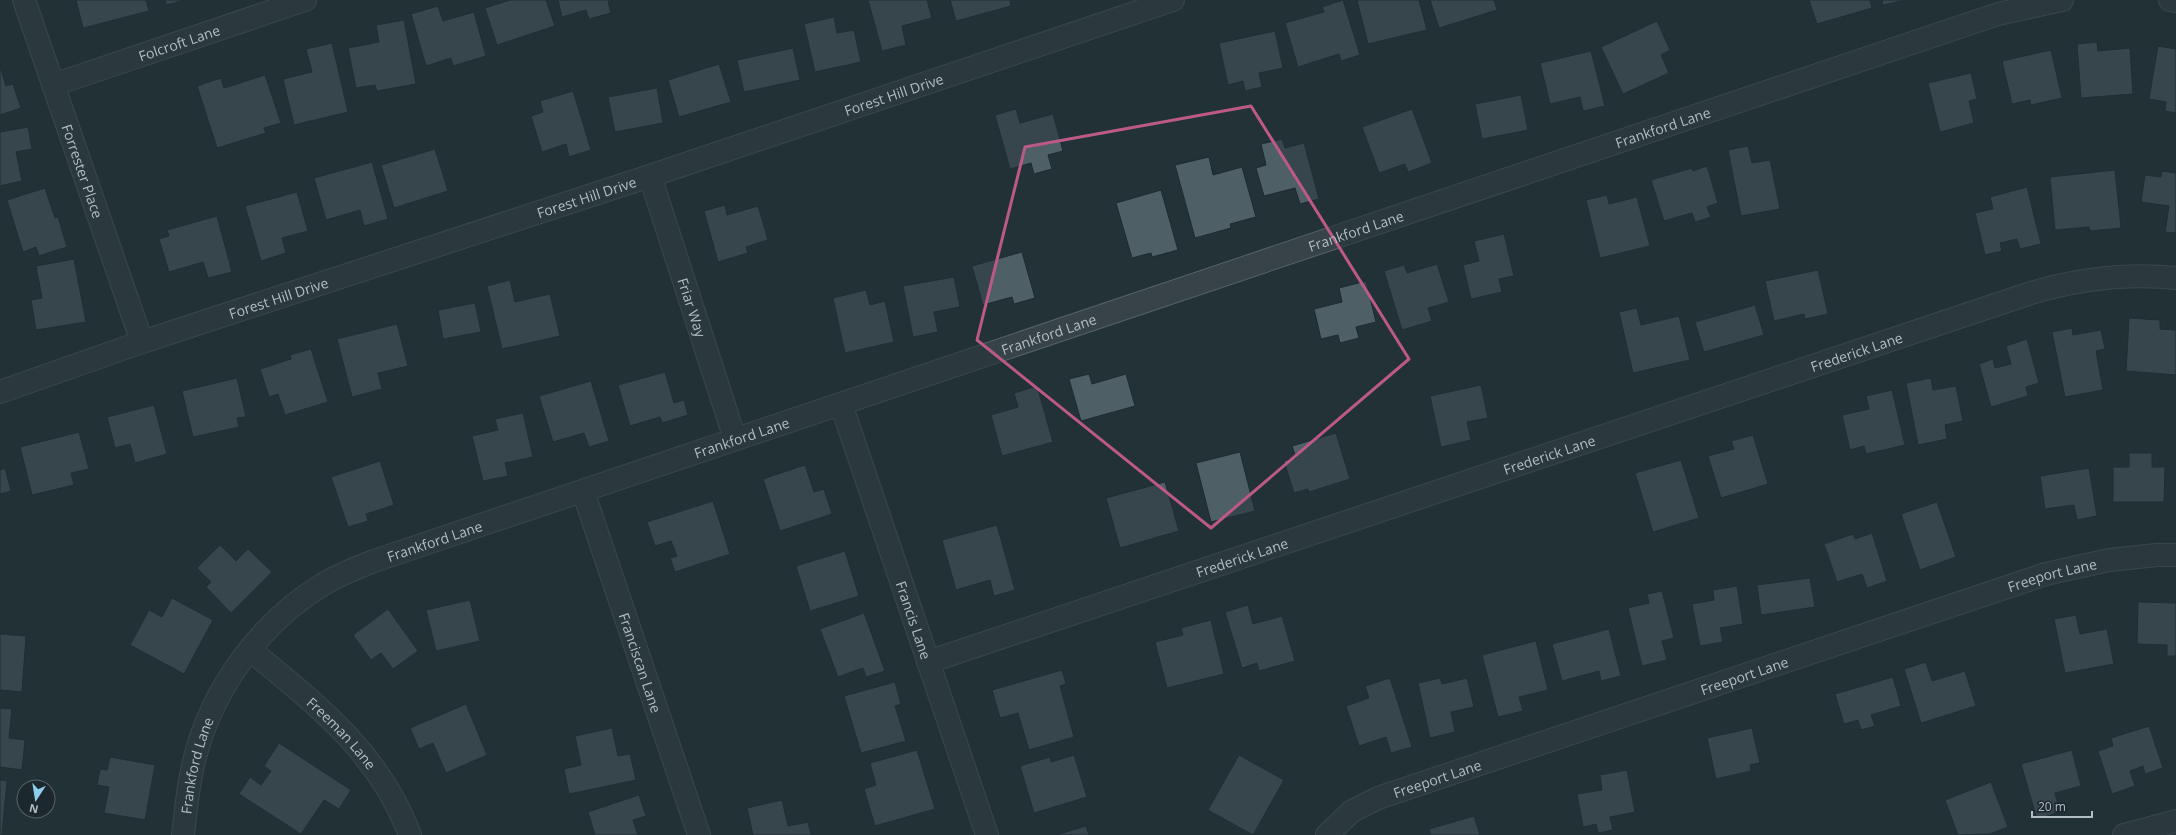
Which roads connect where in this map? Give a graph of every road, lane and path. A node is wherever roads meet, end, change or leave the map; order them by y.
1 (24, 0) edge
2 (305, 0) edge
3 (1173, 0) edge
4 (2062, 0) edge
5 (2170, 0) edge
6 (2176, 1) edge
7 (53, 85) junction
8 (650, 176) junction
9 (2176, 278) edge
10 (142, 342) junction
11 (0, 392) edge
12 (841, 404) junction
13 (735, 439) junction
14 (584, 491) junction
15 (2176, 555) edge
16 (250, 650) junction
17 (928, 662) junction
18 (2176, 821) edge
19 (183, 835) edge
20 (410, 835) edge
21 (699, 835) edge
22 (986, 835) edge
23 (1327, 835) edge
24 (2124, 835) edge

1 - 7 street, Forrester Place
2 - 7 street, Folcroft Lane
3 - 8 street, Forest Hill Drive
4 - 12 street, Frankford Lane
5 - 6 street
7 - 10 street, Forrester Place
8 - 10 street, Forest Hill Drive
8 - 13 street, Friar Way
9 - 17 street, Frederick Lane
10 - 11 street, Forest Hill Drive
12 - 13 street, Frankford Lane
12 - 17 street, Francis Lane
13 - 14 street, Frankford Lane
14 - 16 street, Frankford Lane
14 - 21 street, Franciscan Lane
15 - 23 street, Freeport Lane
16 - 19 street, Frankford Lane
16 - 20 street, Freeman Lane
17 - 22 street, Francis Lane
18 - 24 street

